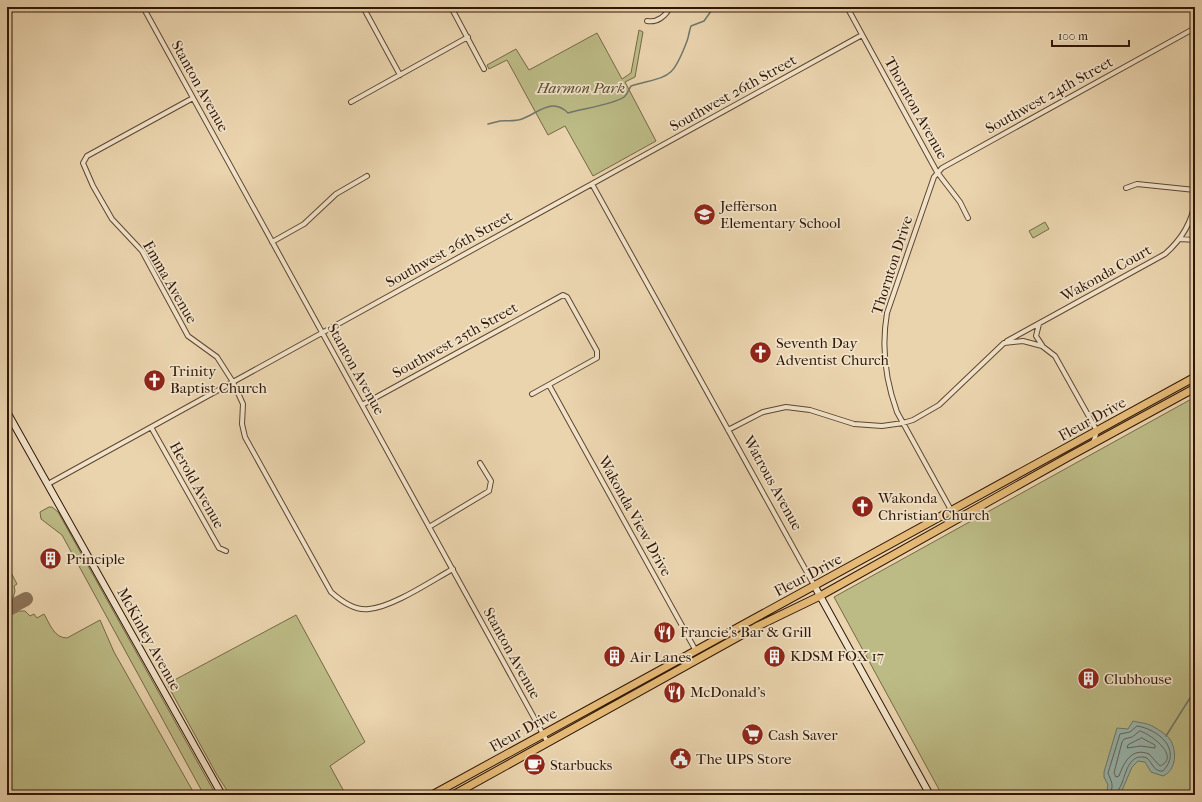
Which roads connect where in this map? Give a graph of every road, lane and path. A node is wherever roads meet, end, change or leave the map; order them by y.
1 (143, 7) edge
2 (363, 7) edge
3 (462, 7) edge
4 (670, 7) edge
5 (847, 7) edge
6 (452, 9) edge
7 (647, 21) dead end
8 (1195, 28) edge
9 (862, 35) junction
10 (468, 38) junction
11 (484, 69) dead end
12 (400, 75) junction
13 (193, 98) junction
14 (352, 102) dead end
15 (937, 172) junction
16 (367, 176) dead end
17 (592, 184) junction
18 (1126, 188) dead end
19 (1195, 190) edge
20 (1195, 201) edge
21 (968, 218) dead end
22 (1180, 239) junction
23 (1195, 240) edge
24 (272, 242) junction
25 (1039, 324) junction
26 (322, 333) junction
27 (1004, 343) junction
28 (1042, 346) junction
29 (1195, 377) edge
30 (233, 382) junction
31 (549, 385) junction
32 (1195, 388) edge
33 (532, 394) dead end
34 (362, 405) junction
35 (7, 412) edge
36 (903, 423) junction
37 (151, 427) junction
38 (728, 430) junction
39 (1097, 431) junction
40 (1093, 444) junction
41 (480, 463) dead end
42 (48, 484) junction
43 (952, 511) junction
44 (956, 519) junction
45 (429, 526) junction
46 (226, 551) dead end
47 (452, 569) junction
48 (814, 586) junction
49 (820, 596) junction
50 (696, 650) junction
51 (700, 658) junction
52 (543, 734) junction
53 (548, 743) junction
54 (222, 795) edge
55 (432, 795) edge
56 (453, 795) edge
57 (930, 795) edge

1 - 13 street, Stanton Avenue
2 - 12 street
3 - 6 street
4 - 7 street
5 - 9 street, Thornton Avenue
6 - 10 street
8 - 15 street, Southwest 24th Street
9 - 15 street, Thornton Avenue
9 - 17 street, Southwest 26th Street
10 - 11 street
10 - 12 street
12 - 14 street
13 - 24 street, Stanton Avenue
13 - 30 street, Emma Avenue
15 - 21 street, Thornton Avenue
15 - 36 street, Thornton Drive
16 - 24 street
17 - 26 street, Southwest 26th Street
17 - 38 street, Watrous Avenue
18 - 19 street
20 - 22 street, Wakonda Court
22 - 23 street
22 - 25 street, Wakonda Court
24 - 26 street, Stanton Avenue
25 - 27 street, Wakonda Court
25 - 28 street
26 - 30 street, Southwest 26th Street
26 - 34 street, Stanton Avenue
27 - 28 street
27 - 36 street, Wakonda Court
28 - 39 street
29 - 39 main road, Fleur Drive
30 - 37 street, Southwest 26th Street
30 - 47 street, Emma Avenue
31 - 33 street
31 - 34 street, Southwest 25th Street
31 - 50 street, Wakonda View Drive
32 - 40 main road, Fleur Drive
34 - 45 street, Stanton Avenue
35 - 42 main road, McKinley Avenue
36 - 38 street, Wakonda Court
36 - 43 street, Thornton Drive
37 - 42 street, Southwest 26th Street
37 - 46 street, Herold Avenue
38 - 48 street, Watrous Avenue
39 - 40 street
39 - 43 main road, Fleur Drive
40 - 44 main road, Fleur Drive
41 - 45 street
42 - 54 main road, McKinley Avenue
43 - 44 street, Thornton Drive
43 - 48 main road, Fleur Drive
44 - 49 main road, Fleur Drive
45 - 47 street, Stanton Avenue
47 - 52 street, Stanton Avenue
48 - 49 main road, Watrous Avenue
48 - 50 main road, Fleur Drive
49 - 51 main road, Fleur Drive
49 - 57 main road, Watrous Avenue
50 - 51 street, Wakonda View Drive
50 - 52 main road, Fleur Drive
51 - 53 main road, Fleur Drive
52 - 53 street, Stanton Avenue
52 - 55 main road, Fleur Drive
53 - 56 main road, Fleur Drive

